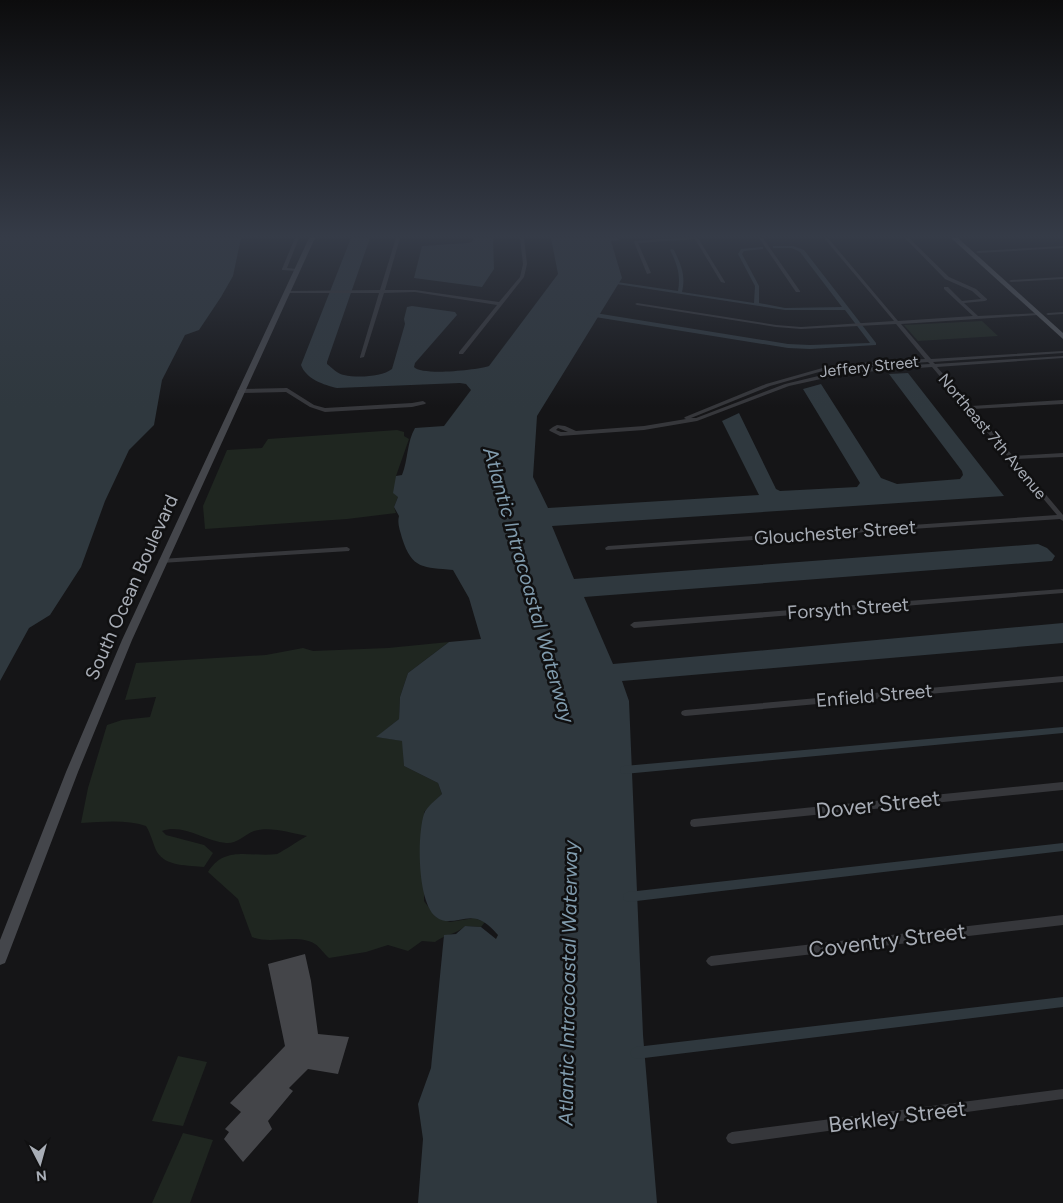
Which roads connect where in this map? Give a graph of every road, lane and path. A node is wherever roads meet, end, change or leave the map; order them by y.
1 (285, 294) edge
2 (381, 294) edge
3 (436, 294) edge
4 (509, 294) edge
5 (874, 294) edge
6 (952, 294) edge
7 (979, 294) edge
8 (1016, 294) edge
9 (1026, 294) edge
10 (960, 302) junction
11 (501, 304) junction
12 (637, 304) dead end
13 (1063, 313) edge
14 (1038, 314) junction
15 (1048, 314) junction
16 (977, 318) dead end
17 (898, 323) junction
18 (1063, 327) edge
19 (1063, 337) edge
20 (461, 352) dead end
21 (1063, 352) edge
22 (1040, 354) junction
23 (362, 357) dead end
24 (1063, 357) edge
25 (1045, 358) junction
26 (933, 363) junction
27 (846, 366) junction
28 (850, 371) junction
29 (240, 391) junction
30 (1063, 402) edge
31 (423, 403) dead end
32 (970, 408) junction
33 (684, 420) junction
34 (575, 433) dead end
35 (1063, 455) edge
36 (1012, 458) junction
37 (1062, 517) edge
38 (608, 548) dead end
39 (346, 549) dead end
40 (161, 561) junction
41 (1063, 591) edge
42 (634, 625) dead end
43 (1063, 679) edge
44 (685, 713) dead end
45 (1063, 786) edge
46 (694, 823) dead end
47 (1063, 920) edge
48 (0, 958) edge
49 (711, 961) dead end
50 (1063, 1094) edge
51 (732, 1138) dead end

1 - 29 main road, South Ocean Boulevard
2 - 23 street
3 - 11 street
4 - 11 street
5 - 17 street, Northeast 7th Avenue
6 - 10 street
7 - 10 street
8 - 14 main road
9 - 15 main road
10 - 16 street
11 - 20 street
12 - 17 street
13 - 15 street
14 - 17 street
14 - 19 main road
15 - 18 main road
17 - 26 street, Northeast 7th Avenue
21 - 22 street, Jeffery Street
22 - 25 street
22 - 26 street, Jeffery Street
24 - 25 street, Jeffery Street
25 - 26 street, Jeffery Street
26 - 27 street, Jeffery Street
26 - 28 street, Jeffery Street
26 - 32 street, Northeast 7th Avenue
27 - 28 street
27 - 33 street, Jeffery Street
28 - 33 street, Jeffery Street
29 - 31 street
29 - 40 main road, South Ocean Boulevard
30 - 32 street
32 - 36 street, Northeast 7th Avenue
33 - 34 street, Jeffery Street
35 - 36 street
36 - 37 street, Northeast 7th Avenue
37 - 38 street, Glouchester Street
39 - 40 street
40 - 48 main road, South Ocean Boulevard
41 - 42 street, Forsyth Street
43 - 44 street, Enfield Street
45 - 46 street, Dover Street
47 - 49 street, Coventry Street
50 - 51 street, Berkley Street

